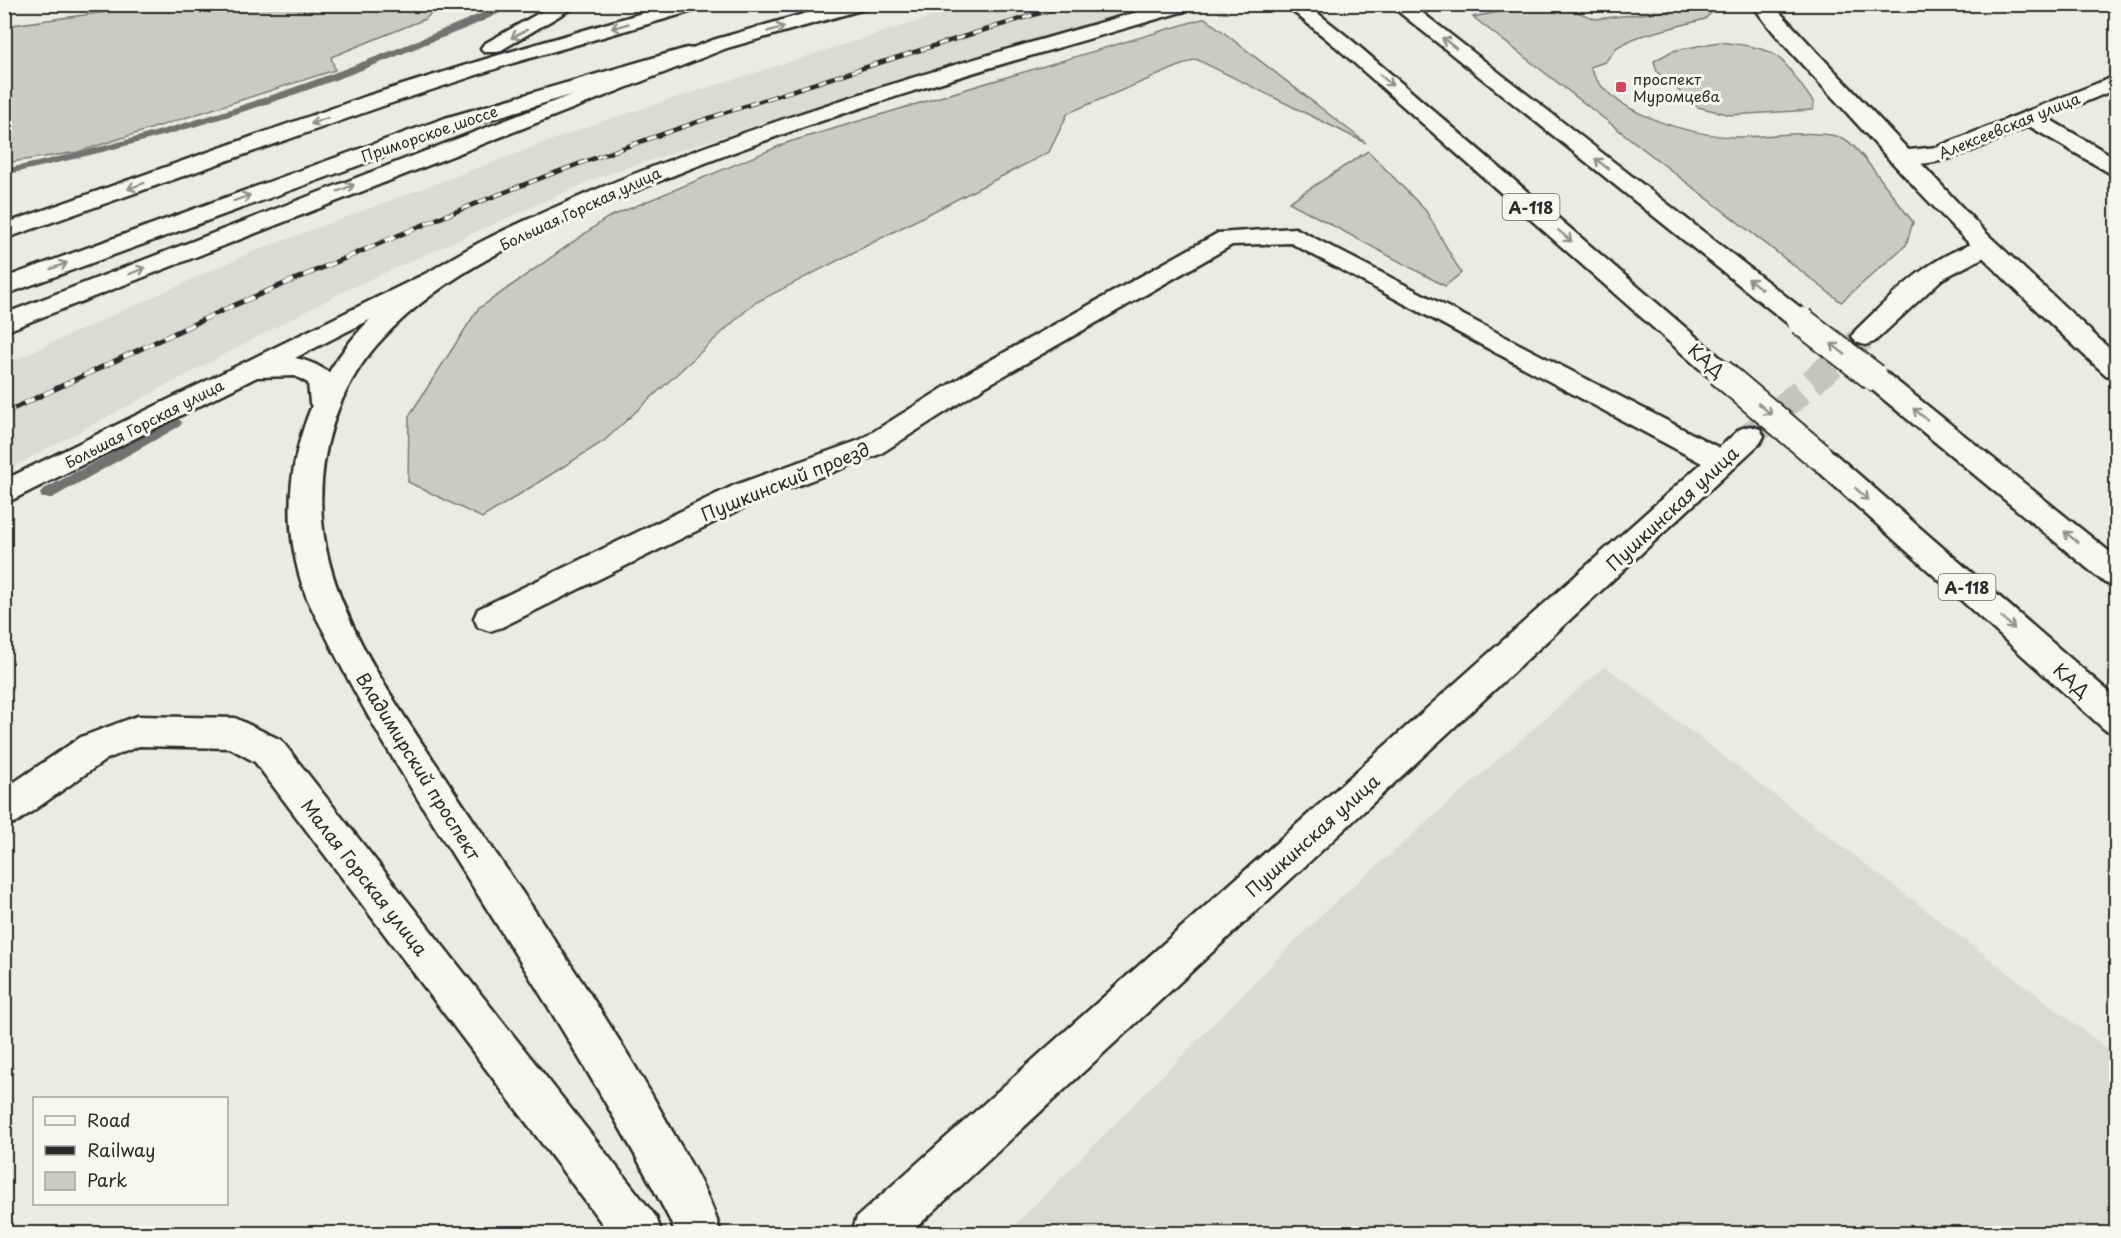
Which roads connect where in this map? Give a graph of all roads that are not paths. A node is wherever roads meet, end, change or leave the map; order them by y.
1 (570, 4) edge
2 (696, 4) edge
3 (861, 4) edge
4 (1188, 4) edge
5 (1293, 4) edge
6 (1398, 4) edge
7 (1761, 4) edge
8 (720, 44) junction
9 (2116, 82) edge
10 (375, 101) junction
11 (2031, 118) junction
12 (1899, 157) junction
13 (2116, 166) edge
14 (4, 232) edge
15 (1227, 238) joint
16 (1983, 248) junction
17 (452, 268) junction
18 (4, 287) edge
19 (4, 324) edge
20 (1865, 336) tunnel mouth
21 (2116, 369) edge
22 (241, 374) junction
23 (324, 403) junction
24 (4, 494) edge
25 (2116, 574) edge
26 (490, 618) dead end
27 (2116, 719) edge
28 (4, 810) edge
29 (639, 1233) edge
30 (698, 1233) edge
31 (874, 1233) edge

1 -> 10 main road
2 -> 10 main road
8 -> 3 main road, Приморское шоссе
4 - 17 main road, Большая Горская улица
5 -> 27 main road, КАД / А-118, bridge
25 -> 6 main road, bridge
7 - 12 main road
18 -> 8 main road, Приморское шоссе
19 -> 8 main road
9 - 11 main road, Алексеевская улица
10 -> 14 main road
11 - 12 main road, Алексеевская улица
11 - 13 main road
12 - 16 main road
15 - 26 main road, Пушкинский проезд
15 - 31 main road, Пушкинская улица
16 - 20 main road
16 - 21 main road
17 - 22 main road, Большая Горская улица
17 - 23 main road, Владимирский проспект
22 - 23 main road
22 - 24 main road, Большая Горская улица
23 - 30 main road, Владимирский проспект
28 - 29 main road, Малая Горская улица

